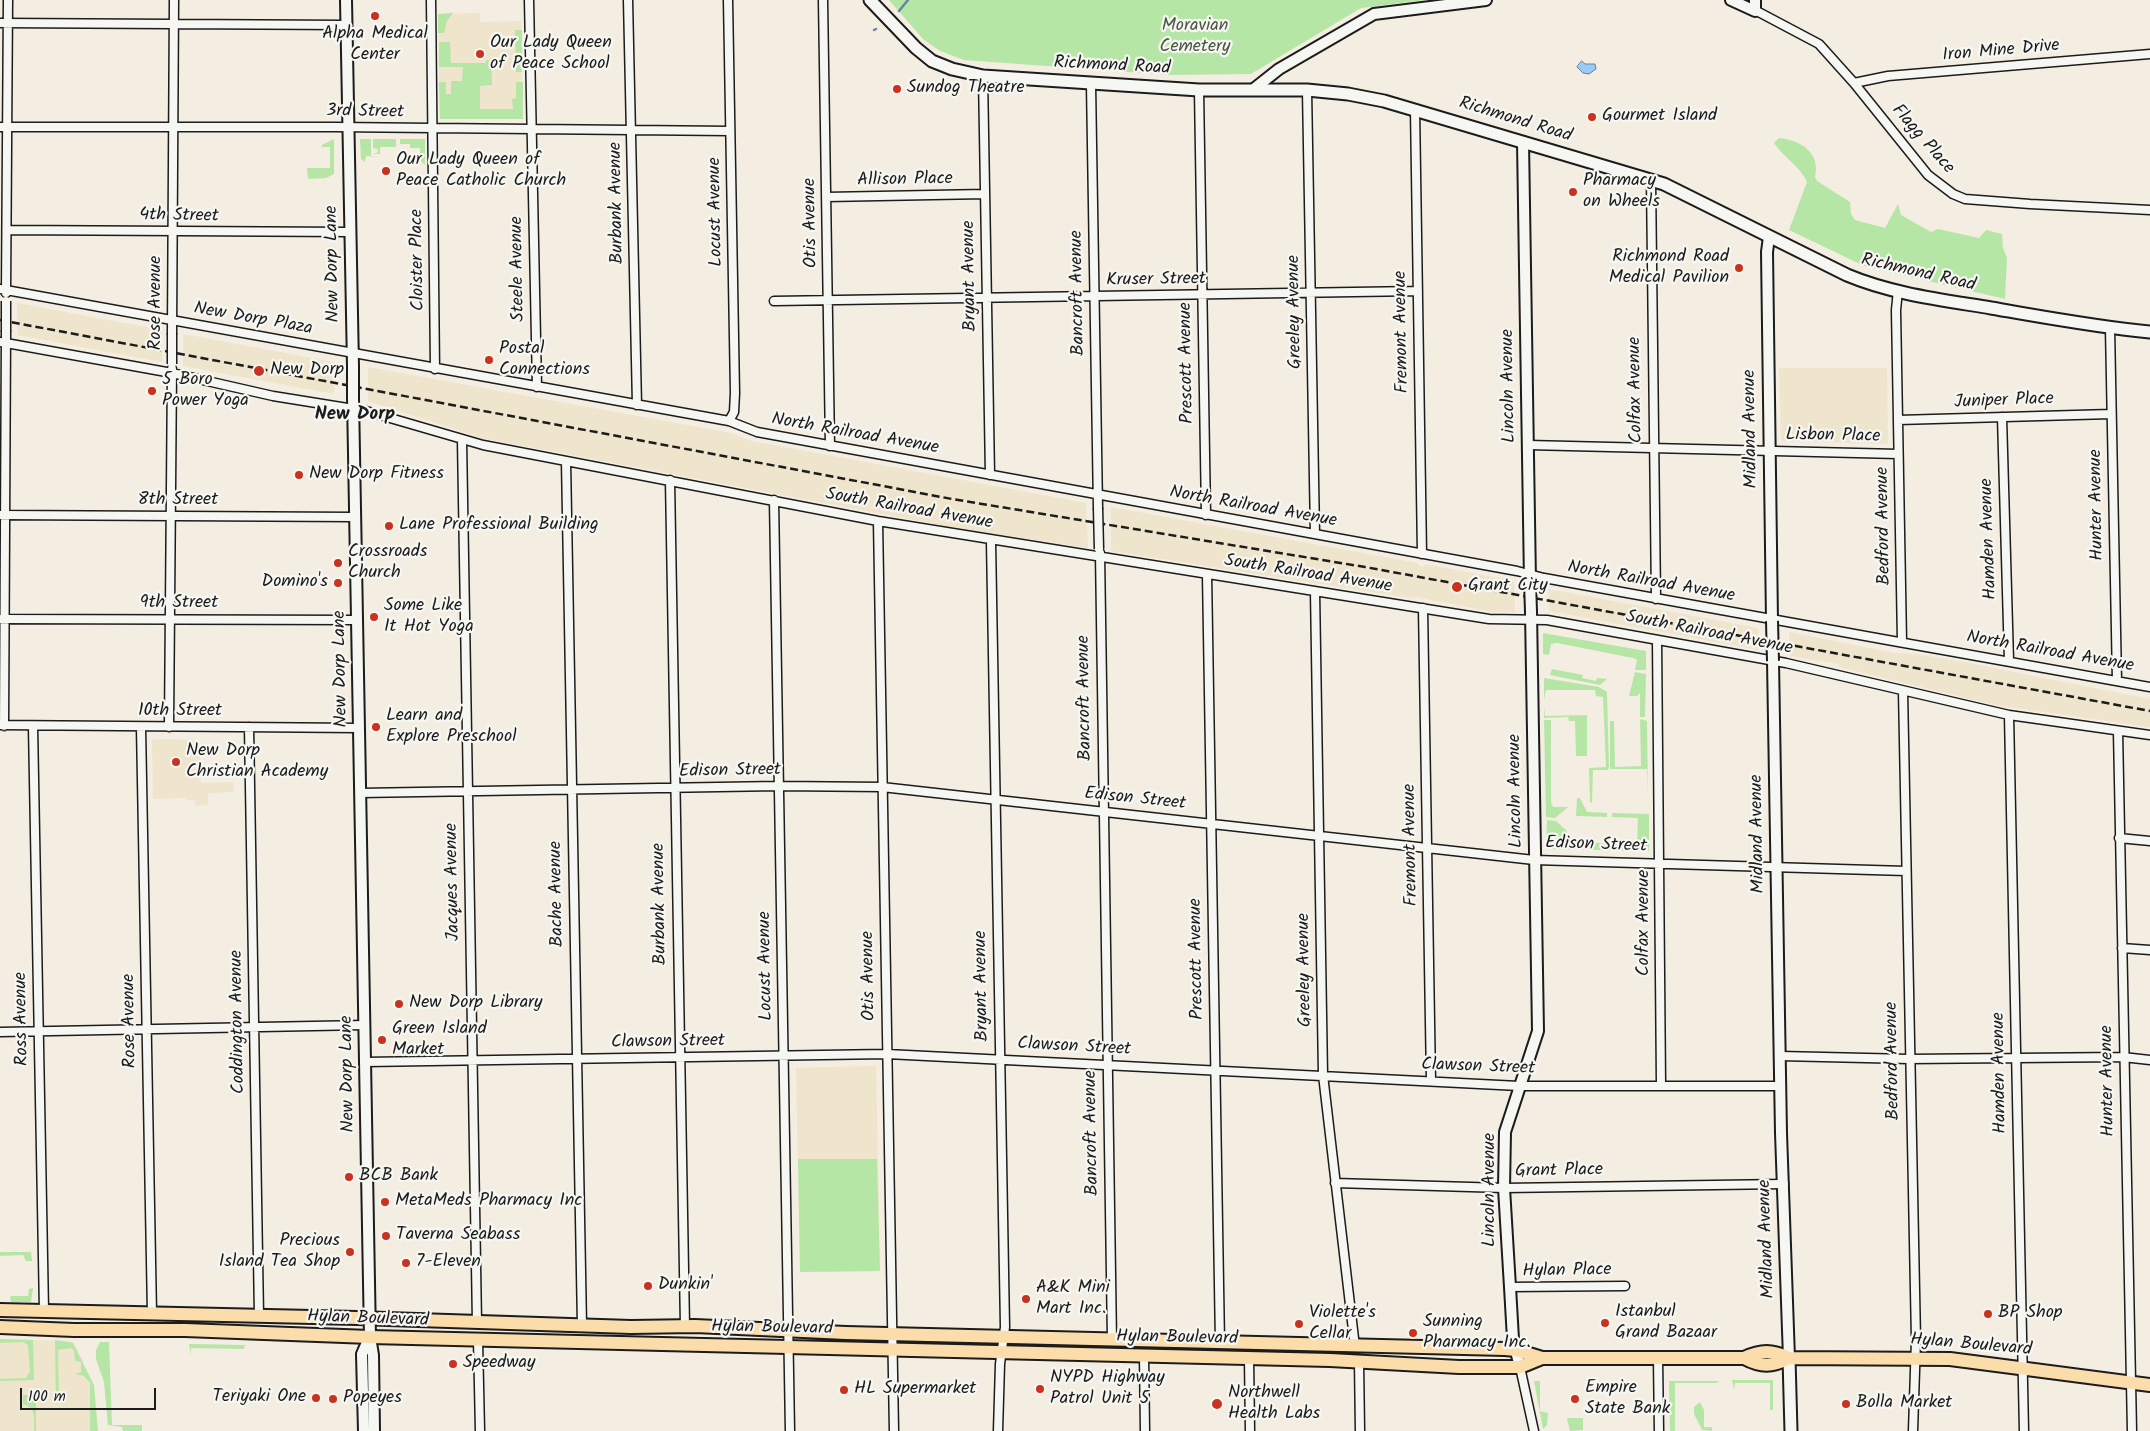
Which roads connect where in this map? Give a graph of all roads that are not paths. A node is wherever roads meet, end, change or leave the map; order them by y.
1 (8, 0) edge
2 (174, 0) edge
3 (346, 0) edge
4 (431, 0) edge
5 (529, 0) edge
6 (628, 0) edge
7 (728, 0) edge
8 (823, 0) edge
9 (870, 0) edge
10 (1486, 0) edge
11 (1731, 0) edge
12 (1742, 0) edge
13 (1755, 0) edge
14 (1755, 11) junction
15 (4, 23) edge
16 (174, 24) junction
17 (346, 25) junction
18 (2150, 54) edge
19 (983, 76) junction
20 (1091, 84) junction
21 (1854, 84) junction
22 (1255, 88) junction
23 (1199, 90) junction
24 (1307, 90) junction
25 (1415, 109) junction
26 (4, 127) edge
27 (173, 128) junction
28 (348, 128) junction
29 (432, 129) junction
30 (532, 130) junction
31 (631, 130) junction
32 (730, 131) junction
33 (1523, 142) junction
34 (1651, 180) junction
35 (985, 194) junction
36 (826, 197) junction
37 (2150, 210) edge
38 (7, 230) junction
39 (172, 232) junction
40 (350, 232) junction
41 (1769, 237) junction
42 (3, 289) edge
43 (1898, 290) junction
44 (1418, 291) junction
45 (1310, 293) junction
46 (1202, 295) junction
47 (1093, 297) junction
48 (986, 298) junction
49 (828, 300) junction
50 (774, 301) dead end
51 (172, 321) junction
52 (2110, 328) junction
53 (2150, 332) edge
54 (3, 343) edge
55 (352, 354) junction
56 (435, 369) junction
57 (172, 373) junction
58 (537, 387) junction
59 (637, 405) junction
60 (3, 410) edge
61 (353, 410) junction
62 (2110, 414) junction
63 (2002, 417) junction
64 (1898, 420) junction
65 (729, 421) junction
66 (462, 440) junction
67 (1528, 445) junction
68 (830, 446) junction
69 (1653, 448) junction
70 (1770, 451) junction
71 (1898, 454) junction
72 (566, 461) junction
73 (990, 475) junction
74 (670, 480) junction
75 (1098, 494) junction
76 (774, 500) junction
77 (2, 515) edge
78 (170, 515) junction
79 (1206, 515) junction
80 (355, 518) junction
81 (878, 521) junction
82 (1315, 534) junction
83 (991, 541) junction
84 (1422, 554) junction
85 (1100, 558) junction
86 (1207, 574) junction
87 (1530, 578) junction
88 (1315, 591) junction
89 (1656, 599) junction
90 (1423, 608) junction
91 (1531, 615) junction
92 (2, 619) edge
93 (170, 619) junction
94 (357, 620) junction
95 (1772, 620) junction
96 (1657, 640) junction
97 (1902, 642) junction
98 (1773, 661) junction
99 (2009, 661) junction
100 (2117, 681) junction
101 (2150, 687) edge
102 (1904, 691) junction
103 (2010, 715) junction
104 (2, 726) edge
105 (33, 726) junction
106 (141, 727) junction
107 (169, 727) junction
108 (249, 727) junction
109 (359, 728) junction
110 (2118, 731) junction
111 (2150, 735) edge
112 (778, 786) junction
113 (882, 787) junction
114 (674, 788) junction
115 (571, 790) junction
116 (467, 792) junction
117 (360, 793) junction
118 (995, 800) junction
119 (1103, 812) junction
120 (1211, 824) junction
121 (1319, 835) junction
122 (2119, 838) junction
123 (2150, 841) edge
124 (1427, 847) junction
125 (1534, 860) junction
126 (1660, 863) junction
127 (1777, 867) junction
128 (1906, 871) junction
129 (2122, 948) junction
130 (2150, 950) edge
131 (365, 1025) junction
132 (254, 1027) junction
133 (146, 1029) junction
134 (38, 1031) junction
135 (0, 1032) edge
136 (887, 1054) junction
137 (783, 1056) junction
138 (1780, 1056) junction
139 (680, 1057) junction
140 (2123, 1057) junction
141 (2016, 1058) junction
142 (576, 1059) junction
143 (999, 1059) junction
144 (1909, 1059) junction
145 (2150, 1060) edge
146 (472, 1061) junction
147 (366, 1062) junction
148 (1107, 1064) junction
149 (1215, 1070) junction
150 (1323, 1076) junction
151 (1432, 1081) junction
152 (1661, 1085) junction
153 (1520, 1086) junction
154 (1780, 1086) junction
155 (1335, 1183) junction
156 (1784, 1184) junction
157 (1504, 1188) junction
158 (1625, 1286) dead end
159 (1510, 1287) junction
160 (0, 1310) edge
161 (44, 1311) junction
162 (152, 1314) junction
163 (259, 1316) junction
164 (370, 1318) junction
165 (477, 1323) junction
166 (582, 1326) junction
167 (685, 1326) junction
168 (0, 1327) edge
169 (44, 1329) junction
170 (788, 1330) junction
171 (893, 1334) junction
172 (370, 1337) junction
173 (1004, 1337) junction
174 (1066, 1339) junction
175 (478, 1340) junction
176 (1112, 1340) junction
177 (1220, 1343) junction
178 (685, 1344) junction
179 (788, 1347) junction
180 (1355, 1347) junction
181 (893, 1350) junction
182 (1516, 1350) junction
183 (1002, 1352) junction
184 (1067, 1354) junction
185 (1144, 1356) junction
186 (1249, 1358) junction
187 (1542, 1358) junction
188 (1658, 1358) junction
189 (1789, 1358) junction
190 (1915, 1358) junction
191 (1359, 1361) junction
192 (1520, 1367) junction
193 (2023, 1367) junction
194 (2131, 1382) junction
195 (2150, 1385) edge
196 (364, 1431) edge
197 (374, 1431) edge
198 (480, 1431) edge
199 (790, 1431) edge
200 (894, 1431) edge
201 (998, 1431) edge
202 (1145, 1431) edge
203 (1250, 1431) edge
204 (1360, 1431) edge
205 (1534, 1431) edge
206 (1659, 1431) edge
207 (1791, 1431) edge
208 (1913, 1431) edge
209 (2024, 1431) edge
210 (2132, 1431) edge

1 - 15 street
2 - 16 street, Rose Avenue
3 - 17 street, New Dorp Lane
4 - 29 street, Cloister Place
5 - 30 street, Steele Avenue
6 - 31 street, Burbank Avenue
7 - 32 street, Locust Avenue
8 - 36 street, Otis Avenue
9 - 19 main road, Richmond Road
10 - 22 street
11 - 14 street
12 - 14 street, Flagg Place
13 - 14 street
14 - 21 street, Flagg Place
15 - 16 street
15 - 26 street
16 - 17 street
16 - 27 street, Rose Avenue
17 - 28 street, New Dorp Lane
18 - 21 street, Iron Mine Drive
19 - 20 main road, Richmond Road
19 - 35 street, Bryant Avenue
20 - 23 main road, Richmond Road
20 - 47 street, Bancroft Avenue
21 - 37 street, Flagg Place
22 - 23 main road, Richmond Road
22 - 24 main road, Richmond Road
23 - 46 street, Prescott Avenue
24 - 25 main road, Richmond Road
24 - 45 street, Greeley Avenue
25 - 33 main road, Richmond Road
25 - 44 street, Fremont Avenue
26 - 27 street, 3rd Street
26 - 38 street
27 - 28 street, 3rd Street
27 - 39 street, Rose Avenue
28 - 29 street, 3rd Street
28 - 40 street, New Dorp Lane
29 - 30 street, 3rd Street
29 - 56 street, Cloister Place
30 - 31 street, 3rd Street
30 - 58 street, Steele Avenue
31 - 32 street, 3rd Street
31 - 59 street, Burbank Avenue
32 - 65 street, Locust Avenue
33 - 34 main road, Richmond Road
33 - 67 street, Lincoln Avenue
34 - 41 main road, Richmond Road
34 - 69 street, Colfax Avenue
35 - 36 street, Allison Place
35 - 48 street, Bryant Avenue
36 - 49 street, Otis Avenue
38 - 39 street, 4th Street
38 - 42 street
39 - 40 street, 4th Street
39 - 51 street, Rose Avenue
40 - 55 street, New Dorp Lane
41 - 43 main road, Richmond Road
41 - 70 street, Midland Avenue
42 - 51 street, New Dorp Plaza
42 - 54 street, bridge
43 - 52 main road, Richmond Road
43 - 64 street, Bedford Avenue
44 - 45 street, Kruser Street
44 - 84 street, Fremont Avenue
45 - 46 street, Kruser Street
45 - 82 street, Greeley Avenue
46 - 47 street, Kruser Street
46 - 79 street, Prescott Avenue
47 - 48 street, Kruser Street
47 - 75 street, Bancroft Avenue
48 - 49 street, Kruser Street
48 - 73 street, Bryant Avenue
49 - 50 street, Kruser Street
49 - 68 street, Otis Avenue
51 - 55 street, New Dorp Plaza
51 - 57 street, Rose Avenue, bridge
52 - 53 main road, Richmond Road
52 - 62 street, Hunter Avenue
54 - 57 street
54 - 60 street
55 - 56 street, North Railroad Avenue
55 - 61 street, New Dorp Lane, bridge
56 - 58 street, North Railroad Avenue
57 - 61 street
57 - 78 street, Rose Avenue
58 - 59 street, North Railroad Avenue
59 - 65 street, North Railroad Avenue
60 - 77 street
61 - 66 street
61 - 80 street, New Dorp Lane
62 - 63 street, Juniper Place
62 - 100 street, Hunter Avenue
63 - 64 street, Juniper Place
63 - 99 street, Hamden Avenue
64 - 71 street, Bedford Avenue
65 - 68 street, North Railroad Avenue
66 - 72 street, South Railroad Avenue
66 - 116 street, Jacques Avenue
67 - 69 street, Lisbon Place
67 - 87 street, Lincoln Avenue
68 - 73 street, North Railroad Avenue
69 - 70 street, Lisbon Place
69 - 89 street, Colfax Avenue
70 - 71 street, Lisbon Place
70 - 95 street, Midland Avenue
71 - 97 street, Bedford Avenue
72 - 74 street, South Railroad Avenue
72 - 115 street, Bache Avenue
73 - 75 street, North Railroad Avenue
74 - 76 street, South Railroad Avenue
74 - 114 street, Burbank Avenue
75 - 79 street, North Railroad Avenue
75 - 85 street, Bancroft Avenue, bridge
76 - 81 street, South Railroad Avenue
76 - 112 street, Locust Avenue
77 - 78 street, 8th Street
77 - 92 street
78 - 80 street, 8th Street
78 - 93 street, Rose Avenue
79 - 82 street, North Railroad Avenue
80 - 94 street, New Dorp Lane
81 - 83 street, South Railroad Avenue
81 - 113 street, Otis Avenue
82 - 84 street, North Railroad Avenue
83 - 85 street, South Railroad Avenue
83 - 118 street, Bryant Avenue
84 - 87 street, North Railroad Avenue
85 - 86 street, South Railroad Avenue
85 - 119 street, Bancroft Avenue
86 - 88 street, South Railroad Avenue
86 - 120 street, Prescott Avenue
87 - 89 street, North Railroad Avenue
87 - 91 street, Lincoln Avenue, bridge
88 - 90 street, South Railroad Avenue
88 - 121 street, Greeley Avenue
89 - 95 street, North Railroad Avenue
90 - 91 street, South Railroad Avenue
90 - 124 street, Fremont Avenue
91 - 96 street, South Railroad Avenue
91 - 125 street, Lincoln Avenue
92 - 93 street, 9th Street
92 - 104 street
93 - 94 street, 9th Street
93 - 107 street, Rose Avenue
94 - 109 street, New Dorp Lane
95 - 97 street, North Railroad Avenue
95 - 98 street, Midland Avenue, bridge
96 - 98 street, South Railroad Avenue
96 - 126 street, Colfax Avenue
97 - 99 street, North Railroad Avenue
98 - 102 street, South Railroad Avenue
98 - 127 street, Midland Avenue
99 - 100 street, North Railroad Avenue
100 - 101 street, North Railroad Avenue
102 - 103 street, South Railroad Avenue
102 - 128 street, Bedford Avenue
103 - 110 street, South Railroad Avenue
103 - 141 street, Hamden Avenue
104 - 105 street, 10th Street
105 - 106 street, 10th Street
105 - 134 street, Ross Avenue
106 - 107 street, 10th Street
106 - 133 street, Rose Avenue
107 - 108 street, 10th Street
108 - 109 street, 10th Street
108 - 132 street, Coddington Avenue
109 - 117 street, New Dorp Lane
110 - 111 street, South Railroad Avenue
110 - 122 street, Hunter Avenue
112 - 113 street, Edison Street
112 - 114 street, Edison Street
112 - 137 street, Locust Avenue
113 - 118 street, Edison Street
113 - 136 street, Otis Avenue
114 - 115 street, Edison Street
114 - 139 street, Burbank Avenue
115 - 116 street, Edison Street
115 - 142 street, Bache Avenue
116 - 117 street, Edison Street
116 - 146 street, Jacques Avenue
117 - 131 street, New Dorp Lane
118 - 119 street, Edison Street
118 - 143 street, Bryant Avenue
119 - 120 street, Edison Street
119 - 148 street, Bancroft Avenue
120 - 121 street, Edison Street
120 - 149 street, Prescott Avenue
121 - 124 street, Edison Street
121 - 150 street, Greeley Avenue
122 - 123 street
122 - 129 street, Hunter Avenue
124 - 125 street, Edison Street
124 - 151 street, Fremont Avenue
125 - 126 street, Edison Street
125 - 153 street, Lincoln Avenue
126 - 127 street, Edison Street
126 - 152 street, Colfax Avenue
127 - 128 street, Edison Street
127 - 138 street, Midland Avenue
128 - 144 street, Bedford Avenue
129 - 130 street
129 - 140 street, Hunter Avenue
131 - 132 street
131 - 147 street, New Dorp Lane
132 - 133 street
132 - 163 street, Coddington Avenue
133 - 134 street
133 - 162 street, Rose Avenue
134 - 135 street
134 - 161 street, Ross Avenue
136 - 137 street, Clawson Street
136 - 143 street, Clawson Street
136 - 171 street, Otis Avenue
137 - 139 street, Clawson Street
137 - 170 street, Locust Avenue
138 - 144 street
138 - 154 street, Midland Avenue
139 - 142 street, Clawson Street
139 - 167 street, Burbank Avenue
140 - 141 street
140 - 145 street
140 - 194 street, Hunter Avenue
141 - 144 street
141 - 193 street, Hamden Avenue
142 - 146 street, Clawson Street
142 - 166 street, Bache Avenue
143 - 148 street, Clawson Street
143 - 173 street, Bryant Avenue
144 - 190 street, Bedford Avenue
146 - 147 street, Clawson Street
146 - 165 street, Jacques Avenue
147 - 164 street, New Dorp Lane
148 - 149 street, Clawson Street
148 - 176 street, Bancroft Avenue
149 - 150 street, Clawson Street
149 - 177 street, Prescott Avenue
150 - 151 street, Clawson Street
150 - 155 street, Greeley Avenue
151 - 153 street, Clawson Street
152 - 153 street, Clawson Street
152 - 154 street, Clawson Street
153 - 157 street, Lincoln Avenue
154 - 156 street, Midland Avenue
155 - 157 street, Grant Place
155 - 180 street, Greeley Avenue
156 - 157 street, Grant Place
156 - 189 street, Midland Avenue
157 - 159 street, Lincoln Avenue
158 - 159 street, Hylan Place
159 - 182 street, Lincoln Avenue
160 - 161 main road, Hylan Boulevard
161 - 162 main road, Hylan Boulevard
161 - 169 main road
162 - 163 main road, Hylan Boulevard
163 - 164 main road, Hylan Boulevard
164 - 165 main road, Hylan Boulevard
164 - 172 street, New Dorp Lane
165 - 166 main road, Hylan Boulevard
166 - 167 main road, Hylan Boulevard
167 - 170 main road, Hylan Boulevard
167 - 178 main road
168 - 169 main road, Hylan Boulevard
169 - 172 main road, Hylan Boulevard
170 - 171 main road, Hylan Boulevard
170 - 179 street, Locust Avenue
171 - 173 main road, Hylan Boulevard
171 - 181 street, Otis Avenue
172 - 175 main road, Hylan Boulevard
172 - 196 street, New Dorp Lane
172 - 197 street, New Dorp Lane
173 - 174 main road, Hylan Boulevard
173 - 183 street, Bryant Avenue
174 - 176 main road, Hylan Boulevard
174 - 184 main road
175 - 178 main road, Hylan Boulevard
175 - 198 street
176 - 177 main road, Hylan Boulevard
177 - 180 main road, Hylan Boulevard
178 - 179 main road, Hylan Boulevard
179 - 181 main road, Hylan Boulevard
179 - 199 street, Locust Avenue
180 - 182 main road, Hylan Boulevard
181 - 183 main road, Hylan Boulevard
181 - 200 street, Otis Avenue
182 - 187 main road, Hylan Boulevard
182 - 192 street, Lincoln Avenue
183 - 184 main road, Hylan Boulevard
183 - 201 street, Bryant Avenue
184 - 185 main road, Hylan Boulevard
185 - 186 main road, Hylan Boulevard
185 - 202 street
186 - 191 main road, Hylan Boulevard
186 - 203 street
187 - 188 main road, Hylan Boulevard
187 - 192 main road, Hylan Boulevard
188 - 189 main road, Hylan Boulevard
188 - 206 street
189 - 190 main road, Hylan Boulevard
189 - 207 main road, Midland Avenue
190 - 193 main road, Hylan Boulevard
190 - 208 street, Bedford Avenue
191 - 192 main road, Hylan Boulevard
191 - 204 street
192 - 205 street, Lincoln Avenue
193 - 194 main road, Hylan Boulevard
193 - 209 street, Hamden Avenue
194 - 195 main road, Hylan Boulevard
194 - 210 street, Hunter Avenue

